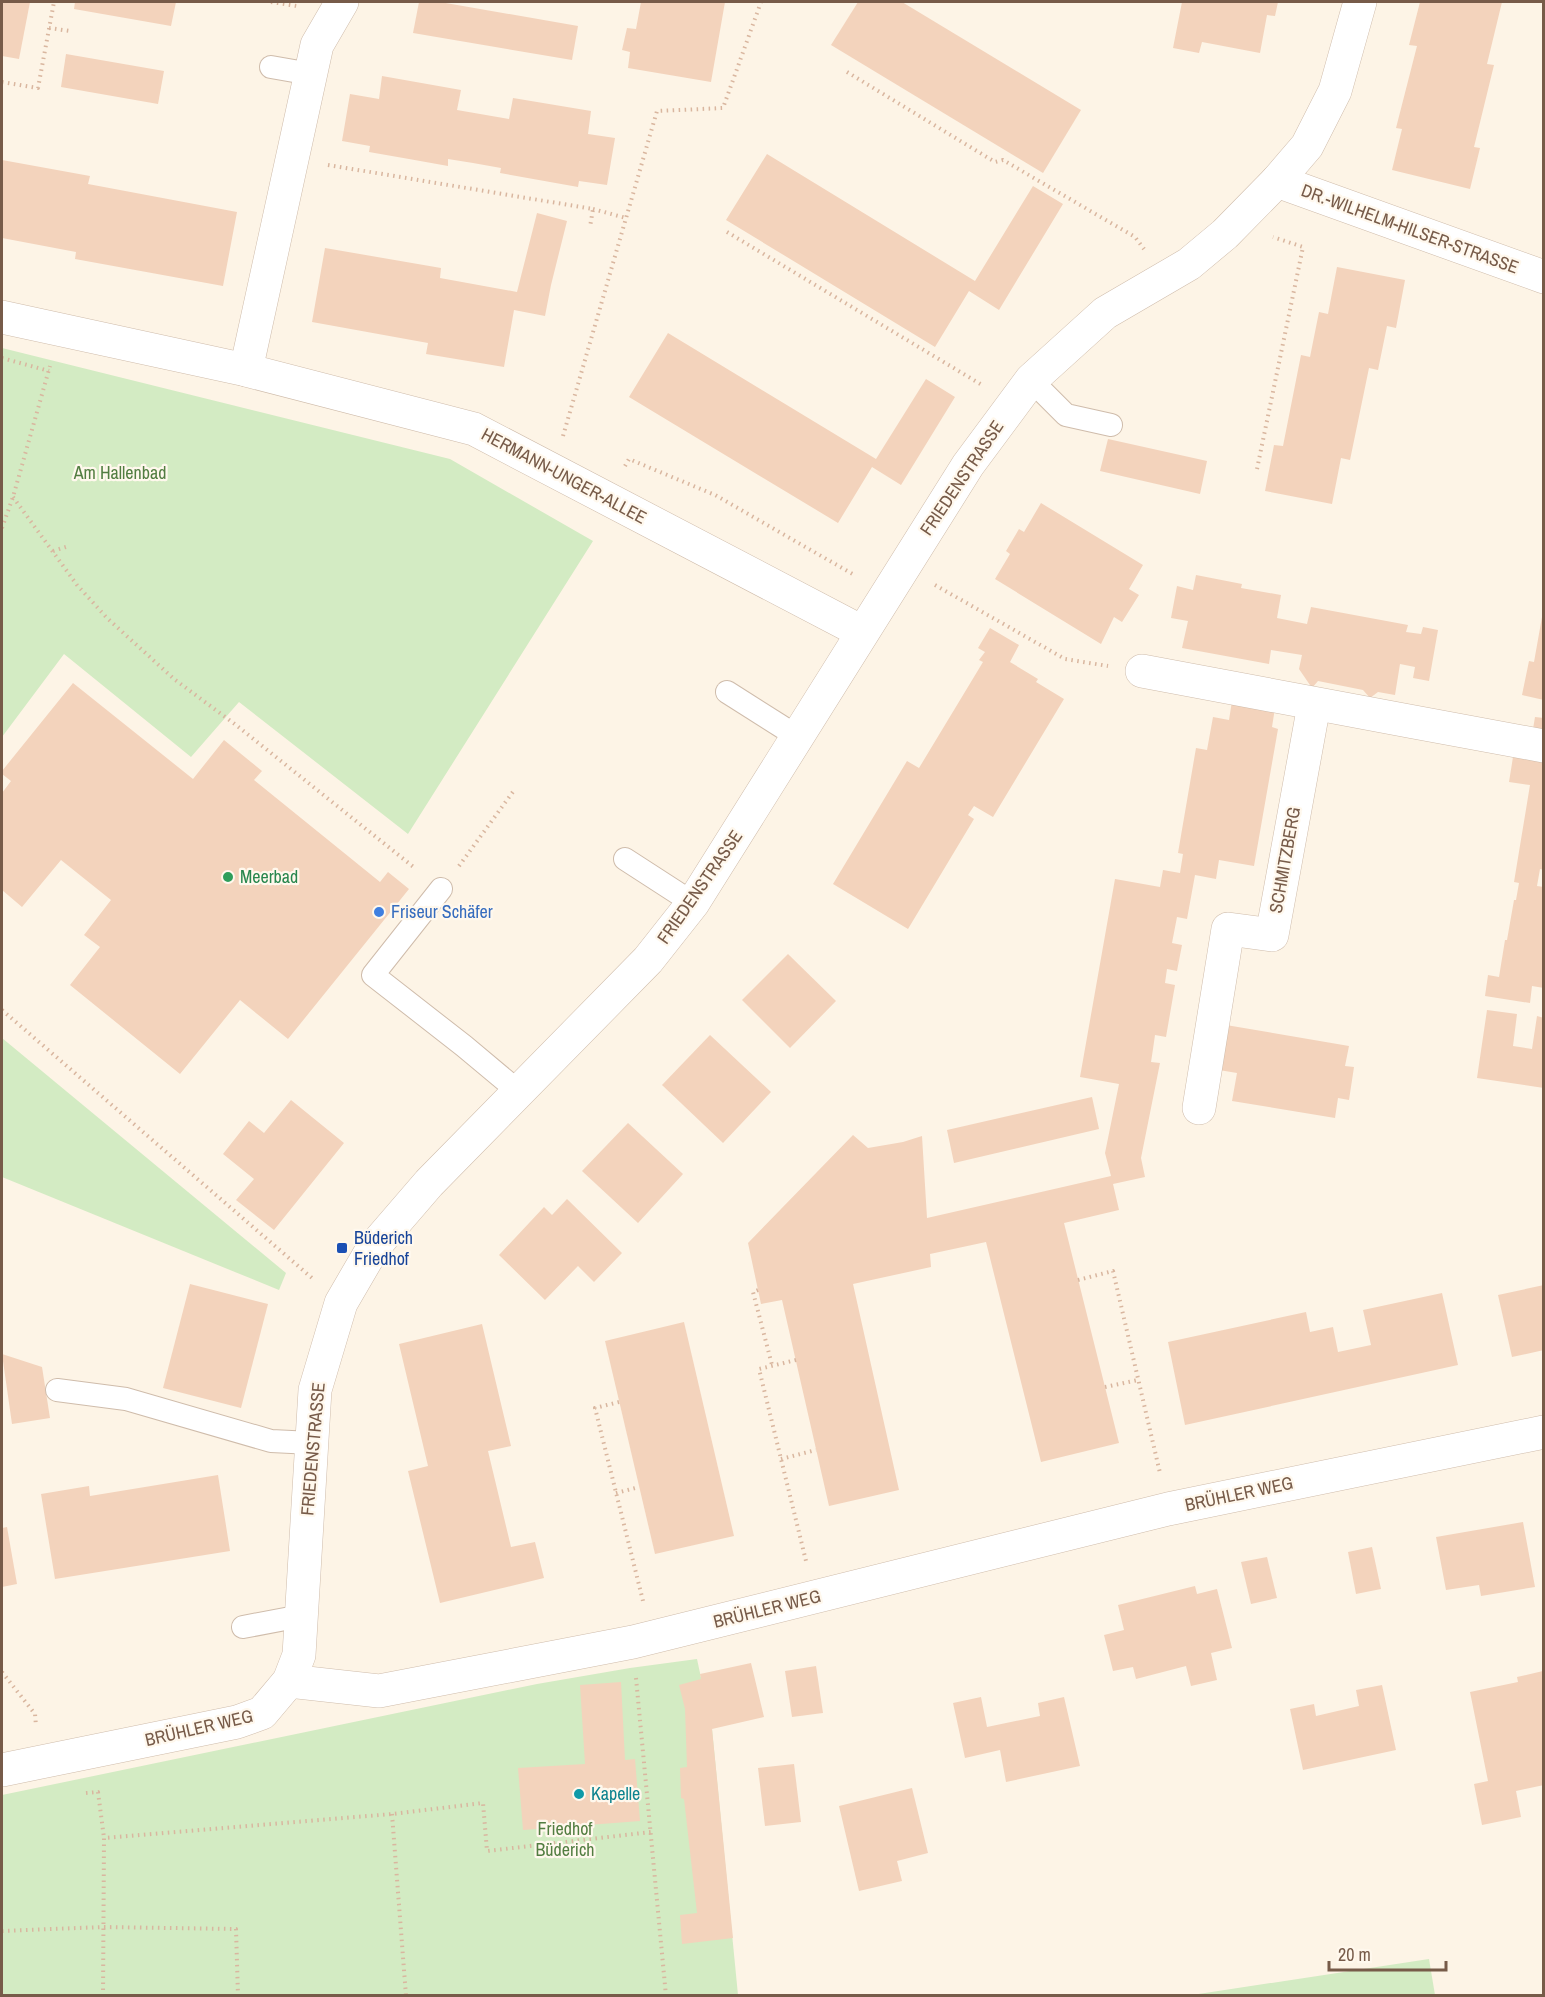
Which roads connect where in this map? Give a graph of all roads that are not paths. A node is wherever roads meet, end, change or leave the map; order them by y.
1 (342, 2) edge
2 (1360, 2) edge
3 (271, 67) dead end
4 (311, 74) junction
5 (1277, 181) junction
6 (1544, 277) edge
7 (2, 317) edge
8 (246, 370) junction
9 (1022, 392) junction
10 (1111, 425) dead end
11 (862, 632) junction
12 (1142, 671) road end
13 (727, 692) dead end
14 (1314, 705) junction
15 (798, 737) junction
16 (1544, 746) edge
17 (625, 859) dead end
18 (441, 889) road end
19 (693, 903) junction
20 (519, 1092) junction
21 (1199, 1108) dead end
22 (57, 1390) dead end
23 (1544, 1432) edge
24 (312, 1443) junction
25 (301, 1616) junction
26 (243, 1627) dead end
27 (289, 1681) junction
28 (2, 1770) edge

1 - 4 street
2 - 5 street, FRIEDENSTRASSE
3 - 4 lane
4 - 8 street
5 - 6 street, DR.-WILHELM-HILSER-STRASSE
5 - 9 street, FRIEDENSTRASSE
7 - 8 street, HERMANN-UNGER-ALLEE
8 - 11 street, HERMANN-UNGER-ALLEE
9 - 10 lane
9 - 11 street, FRIEDENSTRASSE
11 - 15 street, FRIEDENSTRASSE
12 - 14 street
13 - 15 lane
14 - 16 street
14 - 21 street, SCHMITZBERG
15 - 19 street, FRIEDENSTRASSE
17 - 19 lane
18 - 20 lane
19 - 20 street, FRIEDENSTRASSE
20 - 24 street, FRIEDENSTRASSE
22 - 24 lane
23 - 27 street, BRÜHLER WEG
24 - 25 street, FRIEDENSTRASSE
25 - 26 lane
25 - 27 street, FRIEDENSTRASSE
27 - 28 street, BRÜHLER WEG

